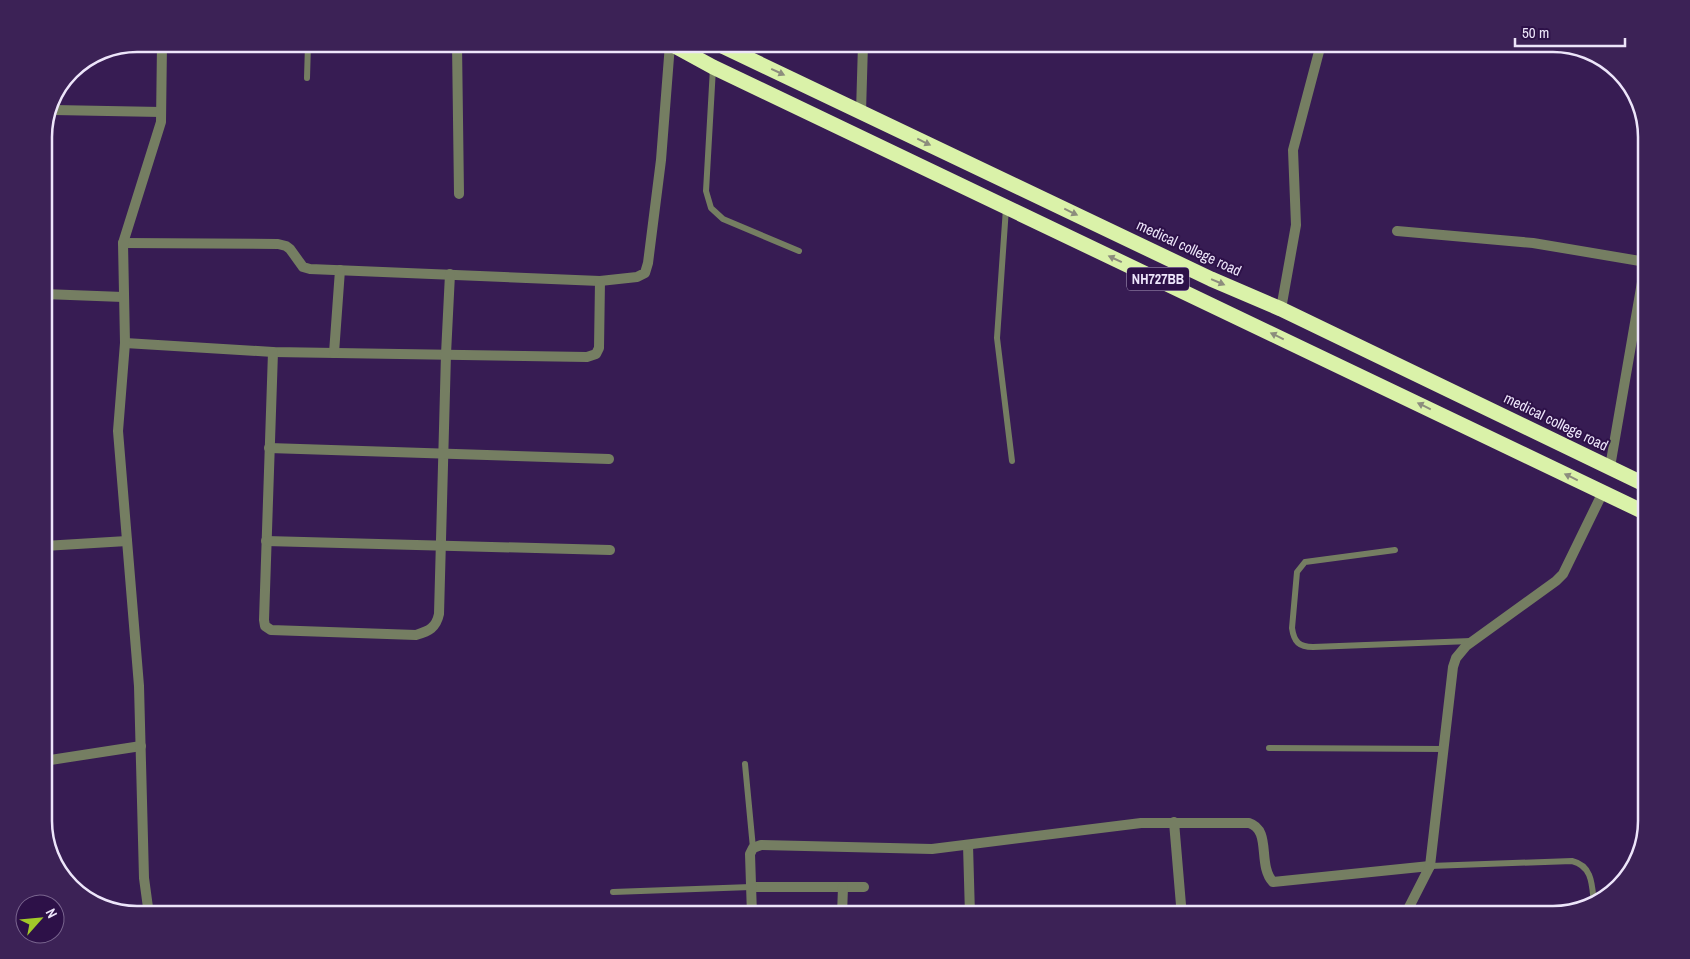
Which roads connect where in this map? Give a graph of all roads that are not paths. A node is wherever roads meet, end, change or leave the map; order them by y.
1 (162, 52) edge
2 (308, 52) edge
3 (457, 52) edge
4 (669, 52) edge
5 (685, 52) edge
6 (735, 52) edge
7 (863, 52) edge
8 (1319, 52) edge
9 (713, 67) junction
10 (307, 78) dead end
11 (57, 110) edge
12 (161, 112) junction
13 (861, 112) junction
14 (459, 194) dead end
15 (1006, 207) junction
16 (1397, 231) dead end
17 (124, 243) junction
18 (798, 251) dead end
19 (1637, 259) edge
20 (340, 270) junction
21 (450, 274) junction
22 (600, 281) junction
23 (53, 294) edge
24 (123, 297) junction
25 (1281, 309) junction
26 (1637, 310) edge
27 (125, 344) junction
28 (273, 352) junction
29 (334, 353) junction
30 (446, 354) junction
31 (269, 448) junction
32 (444, 453) junction
33 (608, 459) dead end
34 (1012, 461) dead end
35 (1610, 467) junction
36 (1638, 481) edge
37 (1604, 492) junction
38 (1638, 509) edge
39 (127, 541) junction
40 (266, 541) junction
41 (53, 545) edge
42 (441, 545) junction
43 (610, 550) dead end
44 (1395, 550) dead end
45 (1473, 641) junction
46 (141, 746) junction
47 (1269, 748) dead end
48 (1444, 749) junction
49 (53, 760) edge
50 (745, 764) dead end
51 (1174, 822) junction
52 (968, 844) junction
53 (753, 848) junction
54 (1430, 866) junction
55 (751, 887) junction
56 (842, 887) junction
57 (864, 887) dead end
58 (613, 892) dead end
59 (1593, 896) edge
60 (1181, 905) dead end
61 (148, 906) edge
62 (752, 906) edge
63 (842, 906) edge
64 (970, 906) edge
65 (1410, 906) edge

1 - 12 street
2 - 10 lane
3 - 14 street
4 - 22 street
5 - 9 highway, NH727BB
6 -> 13 highway, medical college road / NH727BB
7 - 13 street
8 - 25 street
9 - 15 highway, NH727BB
9 - 18 lane
11 - 12 street
12 - 17 street
13 -> 25 highway, medical college road / NH727BB
15 - 34 lane
37 -> 15 highway, NH727BB
16 - 19 street
17 - 20 street
17 - 24 street
20 - 21 street
20 - 29 street
21 - 22 street
21 - 30 street
22 - 30 street
23 - 24 street
24 - 27 street
25 - 35 highway, medical college road / NH727BB
26 - 35 street
27 - 28 street
27 - 39 street
28 - 29 street
28 - 31 street
29 - 30 street
30 - 32 street
31 - 32 street
31 - 40 street
32 - 33 street
32 - 42 street
35 - 36 highway, medical college road / NH727BB
37 - 38 highway, NH727BB
37 - 45 street
39 - 41 street
39 - 46 street
40 - 42 street
40 - 42 street
42 - 43 street
44 - 45 lane
45 - 48 street
46 - 49 street
46 - 61 street
47 - 48 lane
48 - 54 street
50 - 53 lane
51 - 52 street
51 - 54 street
51 - 60 street
52 - 53 street
52 - 64 street
53 - 55 street
54 - 59 lane
54 - 65 street
55 - 56 street
55 - 58 lane
55 - 62 street
56 - 57 street
56 - 63 street

